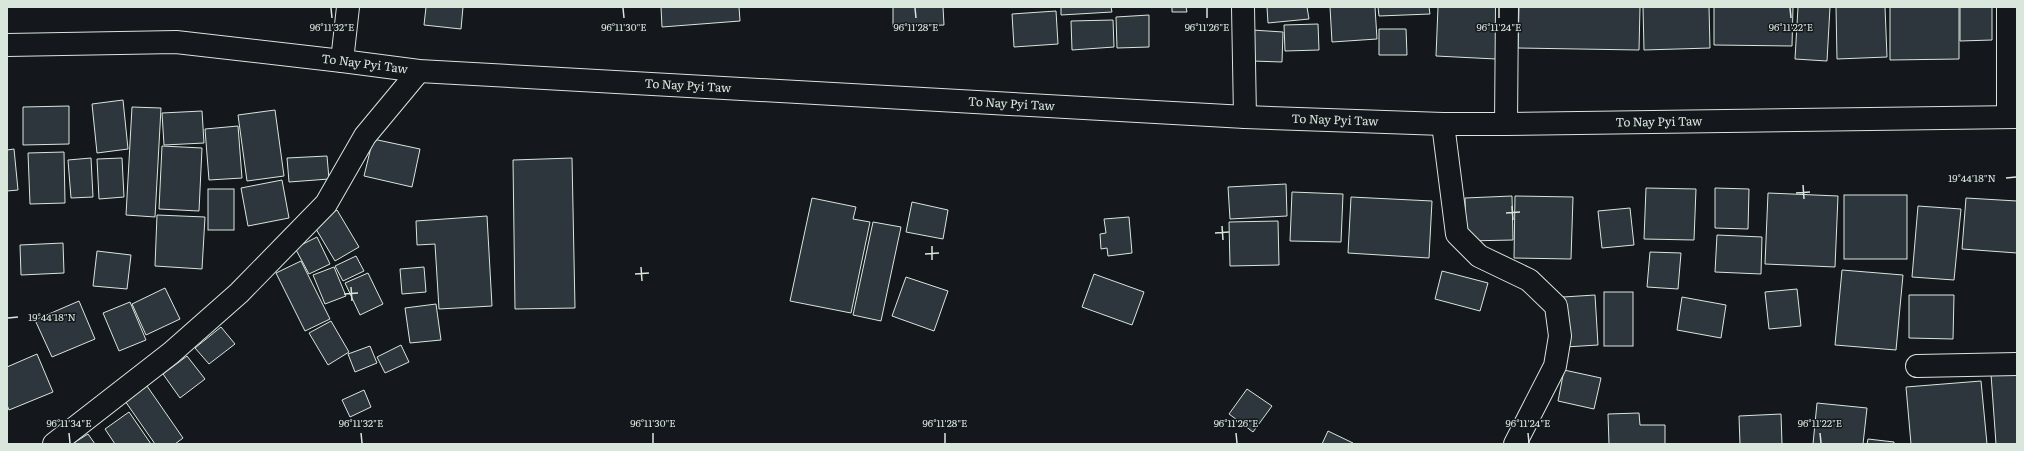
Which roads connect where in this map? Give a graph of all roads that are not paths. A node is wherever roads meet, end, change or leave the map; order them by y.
1 (348, 7) edge
2 (1243, 7) edge
3 (1507, 7) edge
4 (2008, 7) edge
5 (7, 45) edge
6 (342, 61) junction
7 (419, 71) junction
8 (2013, 117) edge
9 (1245, 118) junction
10 (1443, 124) junction
11 (1506, 124) junction
12 (2017, 364) edge
13 (1917, 366) dead end
14 (54, 444) edge
15 (1515, 444) edge

1 - 6 main road
2 - 9 main road
3 - 11 main road
4 - 8 main road
5 - 6 main road, To Nay Pyi Taw
6 - 7 main road, To Nay Pyi Taw
7 - 9 main road, To Nay Pyi Taw
7 - 14 main road
8 - 11 main road, To Nay Pyi Taw
9 - 10 main road, To Nay Pyi Taw
10 - 11 main road, To Nay Pyi Taw
10 - 15 main road
12 - 13 main road

